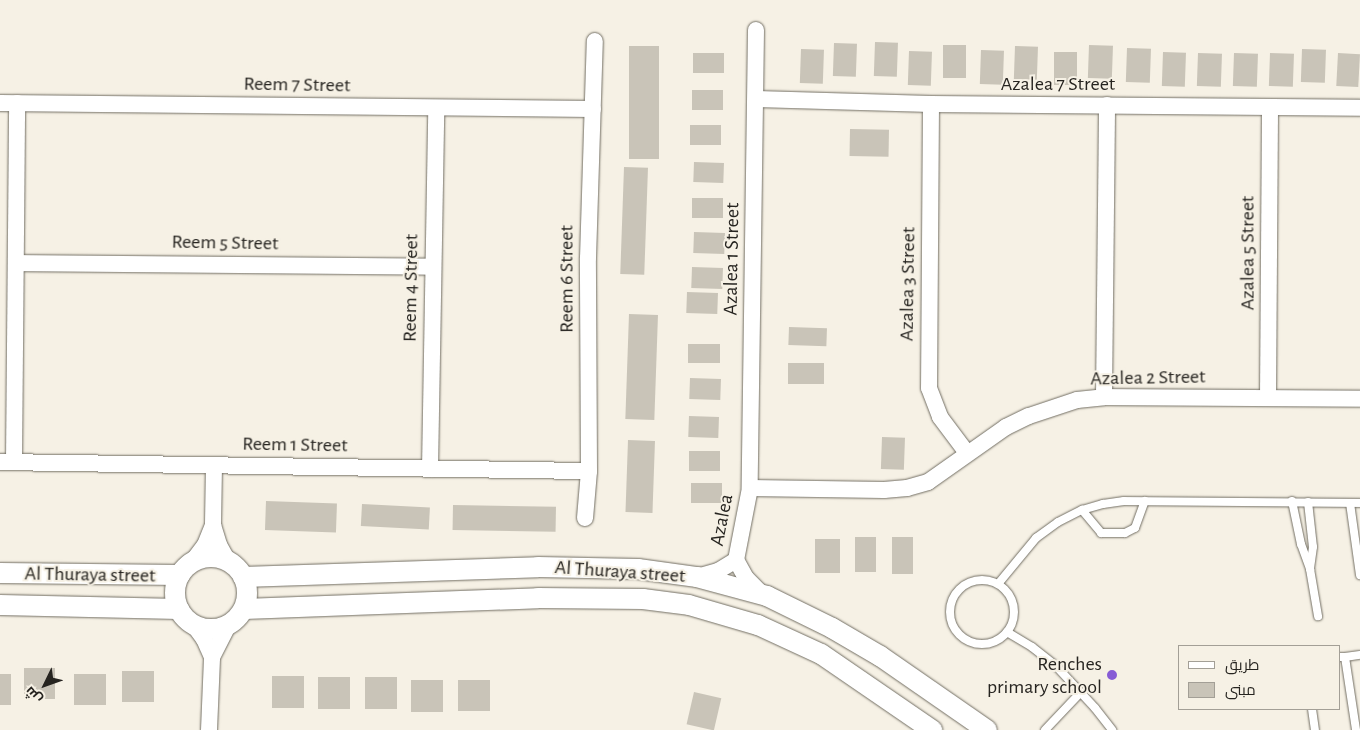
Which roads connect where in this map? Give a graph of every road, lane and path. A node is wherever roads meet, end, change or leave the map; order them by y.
1 (756, 30) dead end
2 (596, 41) dead end
3 (756, 99) junction
4 (0, 103) edge
5 (17, 103) junction
6 (931, 104) junction
7 (1107, 105) junction
8 (1270, 107) junction
9 (436, 108) junction
10 (1360, 108) edge
11 (593, 109) junction
12 (16, 263) junction
13 (433, 268) junction
14 (1104, 397) junction
15 (1268, 398) junction
16 (1360, 399) edge
17 (967, 452) junction
18 (7, 462) edge
19 (214, 466) junction
20 (430, 469) junction
21 (589, 471) junction
22 (750, 488) junction
23 (1145, 501) junction
24 (1292, 501) junction
25 (1308, 502) junction
26 (1350, 502) junction
27 (1360, 503) edge
28 (1082, 510) junction
29 (585, 518) dead end
30 (213, 525) junction
31 (736, 560) junction
32 (228, 561) junction
33 (186, 569) junction
34 (1310, 569) junction
35 (0, 573) edge
36 (1360, 575) edge
37 (243, 576) junction
38 (697, 577) junction
39 (998, 584) junction
40 (761, 593) junction
41 (0, 605) edge
42 (244, 608) junction
43 (1318, 616) dead end
44 (186, 617) junction
45 (229, 624) junction
46 (1007, 632) junction
47 (1360, 654) edge
48 (212, 657) junction
49 (1342, 657) edge
50 (1081, 692) junction
51 (1312, 710) edge
52 (209, 730) edge
53 (932, 730) edge
54 (987, 730) edge
55 (1045, 730) edge
56 (1112, 730) edge
57 (1315, 730) edge
58 (1356, 730) edge

1 - 3 street, Azalea 1 Street
2 - 11 street, Reem 6 Street
3 - 6 street, Azalea 7 Street
3 - 22 street, Azalea 1 Street
4 - 5 street, Reem 7 Street
5 - 9 street, Reem 7 Street
5 - 12 street
6 - 7 street, Azalea 7 Street
6 - 17 street, Azalea 3 Street
7 - 8 street, Azalea 7 Street
7 - 14 street
8 - 10 street, Azalea 7 Street
8 - 15 street, Azalea 5 Street
9 - 11 street, Reem 7 Street
9 - 13 street, Reem 4 Street
11 - 21 street, Reem 6 Street
12 - 13 street, Reem 5 Street
12 - 18 street
13 - 20 street, Reem 4 Street
14 - 15 street, Azalea 2 Street
14 - 17 street, Azalea 2 Street
15 - 16 street, Azalea 2 Street
17 - 22 street, Azalea 2 Street
18 - 19 street, Reem 1 Street
19 - 20 street, Reem 1 Street
19 - 30 street
20 - 21 street, Reem 1 Street
21 - 29 street, Reem 6 Street
22 - 31 street, Azalea
23 - 24 lane
23 - 28 lane
23 - 28 lane
24 - 25 lane
24 - 34 lane
25 - 26 lane
25 - 34 lane
26 - 27 lane
26 - 36 lane
28 - 39 lane
30 - 32 street
30 - 33 street
31 - 38 street, Azalea
31 - 40 street, Azalea
32 - 33 street
32 - 37 street
33 - 35 street, Al Thuraya street
33 - 44 street
34 - 43 lane
37 - 38 street, Al Thuraya street
37 - 42 street
38 - 40 street, Al Thuraya street
39 - 46 lane
39 - 46 lane
40 - 54 street, Al Thuraya street
41 - 44 street, Al Thuraya street
42 - 45 street
42 - 53 street, Al Thuraya street
44 - 45 street
44 - 48 street
45 - 48 street
46 - 50 lane
47 - 49 lane
48 - 52 street
49 - 58 lane
50 - 55 lane
50 - 56 lane
51 - 57 lane

